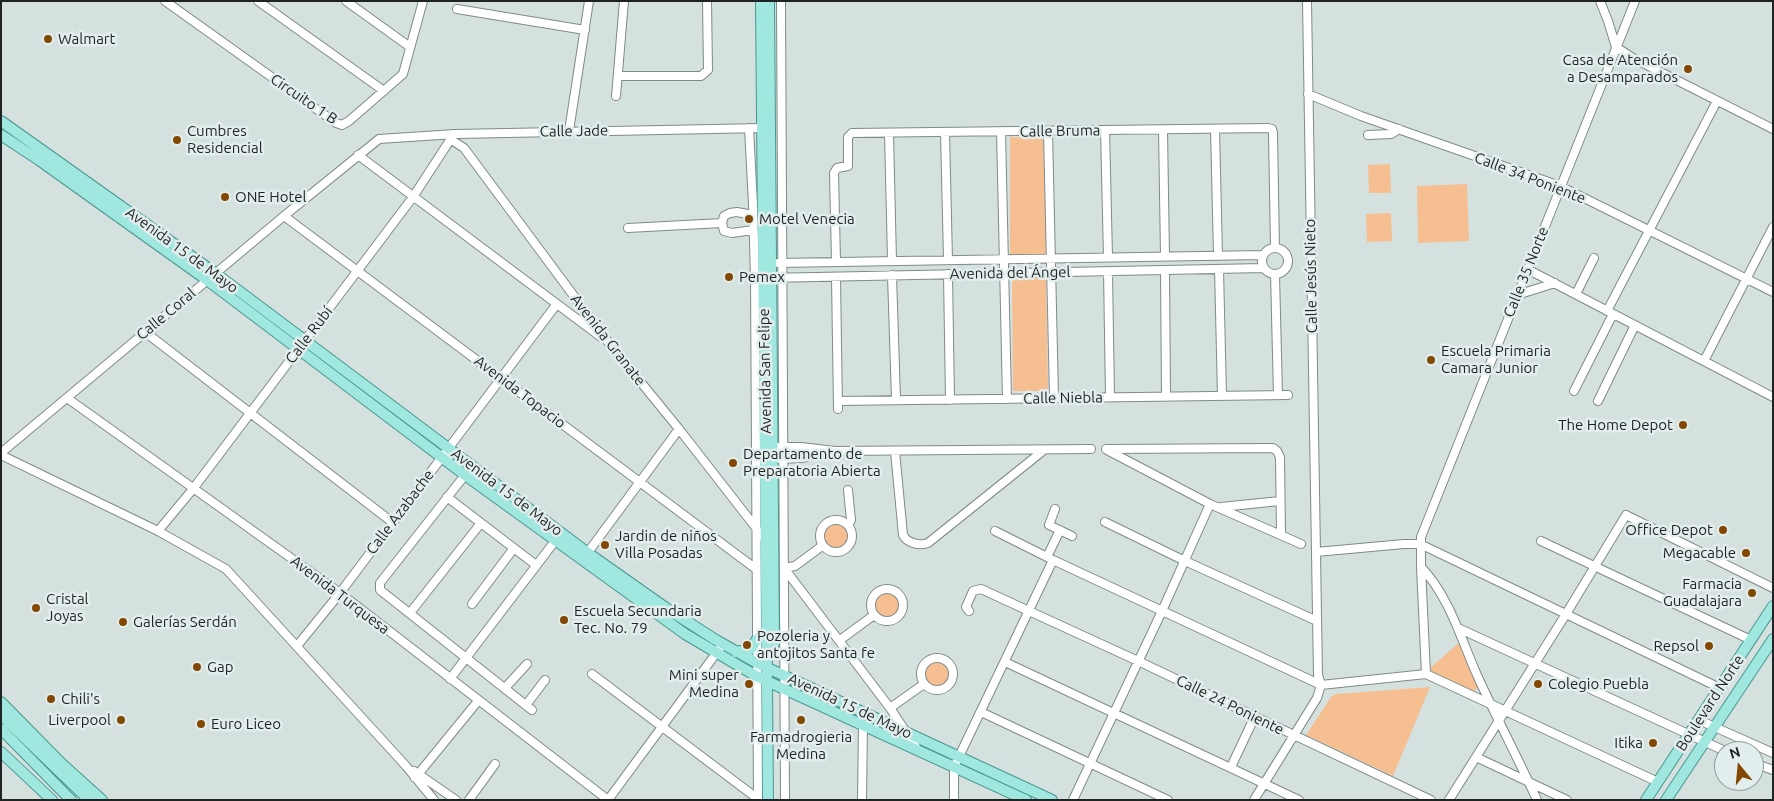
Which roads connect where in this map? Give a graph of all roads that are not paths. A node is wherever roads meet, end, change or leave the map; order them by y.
1 (258, 1) edge
2 (346, 1) edge
3 (423, 1) edge
4 (589, 1) edge
5 (624, 1) edge
6 (708, 1) edge
7 (761, 1) edge
8 (769, 1) edge
9 (781, 1) edge
10 (1307, 1) edge
11 (1600, 1) edge
12 (1635, 1) edge
13 (170, 3) edge
14 (457, 9) dead end
15 (585, 30) junction
16 (770, 43) junction
17 (781, 43) junction
18 (410, 47) junction
19 (1616, 47) junction
20 (618, 76) junction
21 (384, 90) junction
22 (1308, 94) junction
23 (616, 96) dead end
24 (1717, 101) junction
25 (1, 121) edge
26 (749, 128) junction
27 (766, 128) junction
28 (1215, 129) junction
29 (1399, 129) junction
30 (1773, 129) edge
31 (1105, 130) junction
32 (1163, 130) junction
33 (1048, 131) junction
34 (569, 132) junction
35 (946, 132) junction
36 (1000, 132) junction
37 (889, 133) junction
38 (1, 135) edge
39 (1368, 135) dead end
40 (453, 136) junction
41 (379, 139) joint
42 (358, 155) junction
43 (42, 156) junction
44 (1560, 186) junction
45 (413, 197) junction
46 (753, 215) junction
47 (284, 216) junction
48 (722, 223) junction
49 (757, 226) junction
50 (1773, 227) edge
51 (628, 228) dead end
52 (1649, 230) junction
53 (1275, 248) junction
54 (1264, 254) junction
55 (1218, 255) junction
56 (1165, 256) junction
57 (1108, 257) junction
58 (1051, 258) junction
59 (1594, 258) dead end
60 (1004, 259) junction
61 (948, 260) junction
62 (892, 261) junction
63 (782, 262) junction
64 (836, 262) junction
65 (763, 263) junction
66 (1264, 268) junction
67 (1219, 269) junction
68 (1527, 269) junction
69 (1165, 270) junction
70 (358, 271) junction
71 (1108, 271) junction
72 (1051, 272) junction
73 (1004, 273) junction
74 (948, 274) junction
75 (1275, 274) junction
76 (892, 276) junction
77 (211, 277) junction
78 (836, 277) junction
79 (763, 278) junction
80 (782, 278) junction
81 (1746, 278) junction
82 (1555, 283) junction
83 (1773, 292) edge
84 (1576, 294) junction
85 (1517, 296) junction
86 (556, 305) junction
87 (1610, 312) junction
88 (1635, 325) junction
89 (145, 332) junction
90 (305, 341) junction
91 (608, 342) junction
92 (298, 349) junction
93 (1704, 361) junction
94 (502, 378) junction
95 (1574, 391) dead end
96 (1278, 395) junction
97 (1288, 395) dead end
98 (1222, 396) junction
99 (1110, 397) junction
100 (1166, 397) junction
101 (1773, 397) edge
102 (67, 398) junction
103 (1054, 398) junction
104 (1007, 399) junction
105 (896, 400) junction
106 (950, 400) junction
107 (1598, 401) dead end
108 (250, 413) junction
109 (679, 429) junction
110 (774, 447) junction
111 (801, 447) junction
112 (449, 448) junction
113 (895, 450) junction
114 (1044, 450) junction
115 (1091, 450) dead end
116 (835, 451) junction
117 (1, 454) edge
118 (442, 458) junction
119 (801, 458) junction
120 (774, 460) junction
121 (465, 475) junction
122 (640, 482) junction
123 (193, 489) junction
124 (848, 490) dead end
125 (447, 497) junction
126 (1280, 501) junction
127 (1210, 504) junction
128 (1219, 507) junction
129 (1054, 509) dead end
130 (392, 522) junction
131 (1105, 522) dead end
132 (481, 523) junction
133 (848, 525) junction
134 (757, 528) junction
135 (1060, 530) junction
136 (158, 531) junction
137 (995, 531) dead end
138 (1281, 534) junction
139 (1072, 536) dead end
140 (555, 541) junction
141 (766, 541) junction
142 (1540, 541) dead end
143 (1301, 544) dead end
144 (1420, 544) junction
145 (822, 546) junction
146 (514, 548) junction
147 (773, 551) junction
148 (1316, 552) junction
149 (585, 557) junction
150 (1050, 559) junction
151 (1185, 561) junction
152 (536, 565) junction
153 (1595, 566) junction
154 (1421, 567) junction
155 (784, 568) junction
156 (756, 569) junction
157 (1773, 588) edge
158 (340, 593) junction
159 (472, 604) dead end
160 (1773, 606) edge
161 (969, 611) dead end
162 (1028, 611) junction
163 (1162, 612) junction
164 (410, 613) junction
165 (1566, 614) junction
166 (874, 615) junction
167 (1317, 621) junction
168 (1458, 628) junction
169 (757, 639) junction
170 (1773, 639) edge
171 (840, 640) junction
172 (1751, 640) junction
173 (723, 644) junction
174 (297, 646) junction
175 (736, 652) junction
176 (716, 654) junction
177 (466, 657) junction
178 (1138, 661) junction
179 (1005, 662) junction
180 (527, 664) dead end
181 (1535, 664) junction
182 (766, 667) junction
183 (592, 674) dead end
184 (1426, 674) junction
185 (784, 676) junction
186 (450, 679) junction
187 (545, 680) dead end
188 (771, 683) junction
189 (924, 684) junction
190 (1321, 686) junction
191 (504, 688) junction
192 (1720, 688) junction
193 (478, 701) junction
194 (1, 702) edge
195 (1492, 704) junction
196 (890, 708) junction
197 (1505, 711) junction
198 (982, 712) junction
199 (1114, 712) junction
200 (1, 715) edge
201 (1255, 716) junction
202 (1699, 720) junction
203 (1499, 721) junction
204 (863, 725) junction
205 (662, 727) junction
206 (1715, 727) junction
207 (1, 730) edge
208 (908, 734) junction
209 (1295, 735) junction
210 (1690, 735) junction
211 (1705, 743) junction
212 (1714, 747) edge
213 (918, 750) junction
214 (1, 752) edge
215 (1772, 752) edge
216 (959, 756) junction
217 (1476, 757) junction
218 (1090, 763) junction
219 (495, 764) dead end
220 (954, 767) junction
221 (1231, 768) junction
222 (417, 776) junction
223 (53, 782) junction
224 (1529, 782) junction
225 (1658, 782) junction
226 (1264, 783) junction
227 (44, 792) junction
228 (758, 799) edge
229 (52, 800) edge
230 (72, 800) edge
231 (89, 800) edge
232 (102, 800) edge
233 (434, 800) edge
234 (456, 800) edge
235 (469, 800) edge
236 (608, 800) edge
237 (768, 800) edge
238 (775, 800) edge
239 (785, 800) edge
240 (862, 800) edge
241 (954, 800) edge
242 (1026, 800) edge
243 (1052, 800) edge
244 (1073, 800) edge
245 (1168, 800) edge
246 (1254, 800) edge
247 (1299, 800) edge
248 (1431, 800) edge
249 (1449, 800) edge
250 (1537, 800) edge
251 (1567, 800) edge
252 (1646, 800) edge
253 (1666, 800) edge

1 - 21 street
2 - 18 street
3 - 18 street, Circuito 1 B
4 - 15 street
5 - 20 street
6 - 20 street
7 - 27 main road, Avenida San Felipe
8 - 16 main road, Avenida San Felipe
9 - 17 street, Avenida San Felipe
10 - 22 street, Calle Jesús Nieto
11 - 19 street
12 - 19 street, Calle 35 Norte
13 - 21 street, Circuito 1 B
14 - 15 street
15 - 34 street
16 - 17 street
16 - 27 main road, Avenida San Felipe
17 - 63 street, Avenida San Felipe
18 - 21 street, Circuito 1 B
19 - 24 street
19 - 44 street, Calle 35 Norte
20 - 23 street
22 - 29 street, Calle 34 Poniente
22 - 148 street, Calle Jesús Nieto
24 - 30 street
24 - 52 street
25 - 43 main road, Avenida 15 de Mayo
26 - 27 street, Calle Jade
26 - 34 street, Calle Jade
26 - 46 street, Avenida San Felipe
27 - 49 main road, Avenida San Felipe
27 - 65 main road, Avenida San Felipe
28 - 32 street, Calle Bruma
28 - 53 street, Calle Bruma
28 - 55 street
29 - 39 street
29 - 44 street, Calle 34 Poniente
31 - 32 street, Calle Bruma
31 - 33 street, Calle Bruma
31 - 57 street
32 - 56 street
33 - 36 street, Calle Bruma
33 - 58 street
34 - 40 street, Calle Jade
35 - 36 street, Calle Bruma
35 - 37 street, Calle Bruma
35 - 61 street
36 - 60 street
37 - 62 street
37 - 64 street, Calle Bruma
38 - 43 main road, Avenida 15 de Mayo
40 - 41 street, Calle Jade
40 - 45 street, Calle Rubí
40 - 91 street, Avenida Granate
41 - 42 street, Calle Coral
42 - 45 street
42 - 47 street, Calle Coral
43 - 77 main road, Avenida 15 de Mayo
44 - 52 street, Calle 34 Poniente
44 - 68 street, Calle 35 Norte
45 - 70 street, Calle Rubí
45 - 86 street
46 - 48 street
46 - 49 street, Avenida San Felipe
47 - 70 street, Avenida Topacio
47 - 77 street, Calle Coral
48 - 49 street
48 - 51 street
49 - 65 main road, Avenida San Felipe
50 - 81 street
52 - 81 street, Calle 34 Poniente
52 - 87 street
53 - 54 street
53 - 75 street
54 - 55 street, Avenida del Ángel
54 - 66 street
55 - 56 street, Avenida del Ángel
56 - 57 street, Avenida del Ángel
57 - 58 street, Avenida del Ángel
58 - 60 street, Avenida del Ángel
58 - 72 street
59 - 84 street
60 - 61 street, Avenida del Ángel
60 - 73 street
61 - 62 street, Avenida del Ángel
62 - 64 street, Avenida del Ángel
63 - 64 street, Avenida del Ángel
63 - 65 street, Avenida del Ángel
63 - 80 street, Avenida San Felipe
65 - 79 main road, Avenida San Felipe
66 - 67 street, Avenida del Ángel
66 - 75 street
67 - 69 street, Avenida del Ángel
67 - 98 street
68 - 82 street
68 - 85 street, Calle 35 Norte
69 - 71 street, Avenida del Ángel
69 - 100 street
70 - 90 street, Calle Rubí
70 - 94 street, Avenida Topacio
71 - 72 street, Avenida del Ángel
71 - 99 street
72 - 73 street, Avenida del Ángel
72 - 103 street
73 - 74 street, Avenida del Ángel
73 - 104 street
74 - 76 street, Avenida del Ángel
74 - 106 street
75 - 96 street
76 - 78 street, Avenida del Ángel
76 - 105 street
77 - 89 street, Calle Coral
77 - 90 main road, Avenida 15 de Mayo
77 - 92 main road, Avenida 15 de Mayo
78 - 80 street, Avenida del Ángel
78 - 105 street, Calle Niebla
79 - 80 street, Avenida del Ángel
79 - 110 main road, Avenida San Felipe
79 - 134 street, Avenida San Felipe
80 - 110 street, Avenida San Felipe
81 - 83 street, Calle 34 Poniente
81 - 93 street
82 - 84 street
82 - 85 street
84 - 87 street
85 - 144 street, Calle 35 Norte
86 - 91 street
86 - 94 street, Calle Azabache
87 - 88 street
87 - 95 street
88 - 93 street
88 - 107 street
89 - 102 street, Calle Coral
89 - 108 street
90 - 92 street, Calle Rubí
90 - 112 main road, Avenida 15 de Mayo
91 - 109 street, Avenida Granate
92 - 108 street, Calle Rubí
92 - 118 main road, Avenida 15 de Mayo
93 - 101 street
94 - 112 street, Calle Azabache
94 - 122 street, Avenida Topacio
96 - 97 street, Calle Niebla
96 - 98 street, Calle Niebla
98 - 100 street, Calle Niebla
99 - 100 street, Calle Niebla
99 - 103 street, Calle Niebla
102 - 117 street, Calle Coral
102 - 123 street, Avenida Turquesa
103 - 104 street, Calle Niebla
104 - 106 street, Calle Niebla
105 - 106 street, Calle Niebla
108 - 123 street, Calle Rubí
108 - 130 street
109 - 122 street
109 - 134 street, Avenida Granate
110 - 111 street
110 - 120 main road, Avenida San Felipe
110 - 120 street, Avenida San Felipe
111 - 116 street
111 - 119 street
112 - 118 street, Calle Azabache
112 - 149 main road, Avenida 15 de Mayo
113 - 114 street
113 - 114 street
113 - 116 street
114 - 115 street
116 - 119 street
117 - 136 street
118 - 121 main road, Avenida 15 de Mayo
118 - 130 street, Calle Azabache
119 - 120 street
120 - 141 main road, Avenida San Felipe
120 - 147 main road, Avenida San Felipe
120 - 155 street, Avenida San Felipe
121 - 125 street
121 - 140 main road, Avenida 15 de Mayo
122 - 149 street
122 - 156 street, Avenida Topacio
123 - 136 street, Calle Rubí
123 - 158 street, Avenida Turquesa
124 - 133 street
125 - 132 street
125 - 164 street
126 - 127 street
126 - 128 street
126 - 138 street
127 - 128 street
127 - 151 street
128 - 138 street
129 - 135 street
130 - 158 street, Calle Azabache
131 - 151 street
132 - 146 street
132 - 164 street
133 - 145 street
133 - 145 street
134 - 141 street, Avenida Granate
134 - 156 street, Avenida San Felipe
135 - 139 street
135 - 150 street
136 - 174 street
137 - 150 street
138 - 143 street
140 - 149 main road, Avenida 15 de Mayo
140 - 152 street
141 - 147 street, Avenida Granate
141 - 182 main road, Avenida San Felipe
142 - 153 street
144 - 148 street
144 - 154 street
144 - 165 street
145 - 155 street
146 - 152 street
146 - 159 street
147 - 155 street, Avenida Granate
147 - 182 main road, Avenida San Felipe
148 - 167 street, Calle Jesús Nieto
149 - 173 main road, Avenida 15 de Mayo
149 - 176 main road, Avenida 15 de Mayo
150 - 162 street
150 - 163 street
151 - 163 street
151 - 167 street
152 - 177 street
153 - 157 street
153 - 165 street
153 - 172 street
154 - 168 street
154 - 184 street
155 - 171 street, Avenida Granate
155 - 185 street, Avenida San Felipe
156 - 169 street, Avenida San Felipe
158 - 174 street, Calle Azabache
158 - 186 street, Avenida Turquesa
160 - 172 main road, Boulevard Norte
161 - 162 street, Calle 24 Poniente
162 - 178 street, Calle 24 Poniente
162 - 179 street
163 - 178 street
163 - 190 street
164 - 177 street
165 - 181 street
165 - 192 street
166 - 166 street
166 - 171 street
167 - 190 street, Calle Jesús Nieto
168 - 181 street
168 - 195 street
169 - 175 main road
169 - 182 street, Avenida San Felipe
170 - 206 main road, Boulevard Norte
171 - 196 street, Avenida Granate
172 - 192 main road, Boulevard Norte
173 - 175 main road, Avenida 15 de Mayo
173 - 176 street
174 - 222 street
175 - 182 main road, Avenida 15 de Mayo
176 - 188 main road, Avenida 15 de Mayo
176 - 205 street
177 - 186 street
177 - 191 street
178 - 199 street
178 - 201 street, Calle 24 Poniente
179 - 198 street
179 - 199 street
180 - 191 street
181 - 197 street
181 - 210 street
182 - 185 main road, Avenida 15 de Mayo
182 - 188 main road, Avenida San Felipe
182 - 188 street, Avenida San Felipe
183 - 205 street
184 - 190 street
184 - 195 street
185 - 188 street, Avenida San Felipe
185 - 208 main road, Avenida 15 de Mayo
186 - 193 street, Avenida Turquesa
187 - 191 street
188 - 204 main road, Avenida 15 de Mayo
188 - 228 street, Avenida San Felipe
188 - 237 main road, Avenida San Felipe
188 - 238 main road, Avenida San Felipe
188 - 239 street, Avenida San Felipe
189 - 189 street
189 - 196 street
190 - 209 street
192 - 202 main road, Boulevard Norte
193 - 222 street
193 - 236 street, Avenida Turquesa
194 - 232 main road
195 - 197 street
195 - 203 street
196 - 208 street, Avenida Granate
197 - 203 street
197 - 225 street
198 - 216 street
198 - 218 street
199 - 218 street
199 - 221 street
200 - 231 main road
201 - 209 street, Calle 24 Poniente
201 - 221 street
202 - 206 street
202 - 210 main road, Boulevard Norte
203 - 217 street
203 - 224 street
204 - 213 main road, Avenida 15 de Mayo
204 - 240 street
205 - 228 street
205 - 236 street
206 - 211 main road, Boulevard Norte
206 - 215 street
207 - 223 main road
208 - 213 street, Avenida Granate
208 - 216 main road, Avenida 15 de Mayo
209 - 226 street
209 - 248 street, Calle 24 Poniente
210 - 211 street
210 - 225 main road, Boulevard Norte
211 - 212 street
211 - 253 main road, Boulevard Norte
213 - 220 main road, Avenida 15 de Mayo
214 - 227 main road
216 - 220 street
216 - 243 main road, Avenida 15 de Mayo
217 - 224 street
217 - 249 street
218 - 244 street
218 - 245 street
219 - 235 street
220 - 241 street
220 - 242 main road, Avenida 15 de Mayo
221 - 226 street
222 - 233 street
222 - 234 street
223 - 227 main road
223 - 230 main road
224 - 250 street
224 - 251 street
225 - 252 main road, Boulevard Norte
226 - 246 street
226 - 247 street
227 - 229 main road

